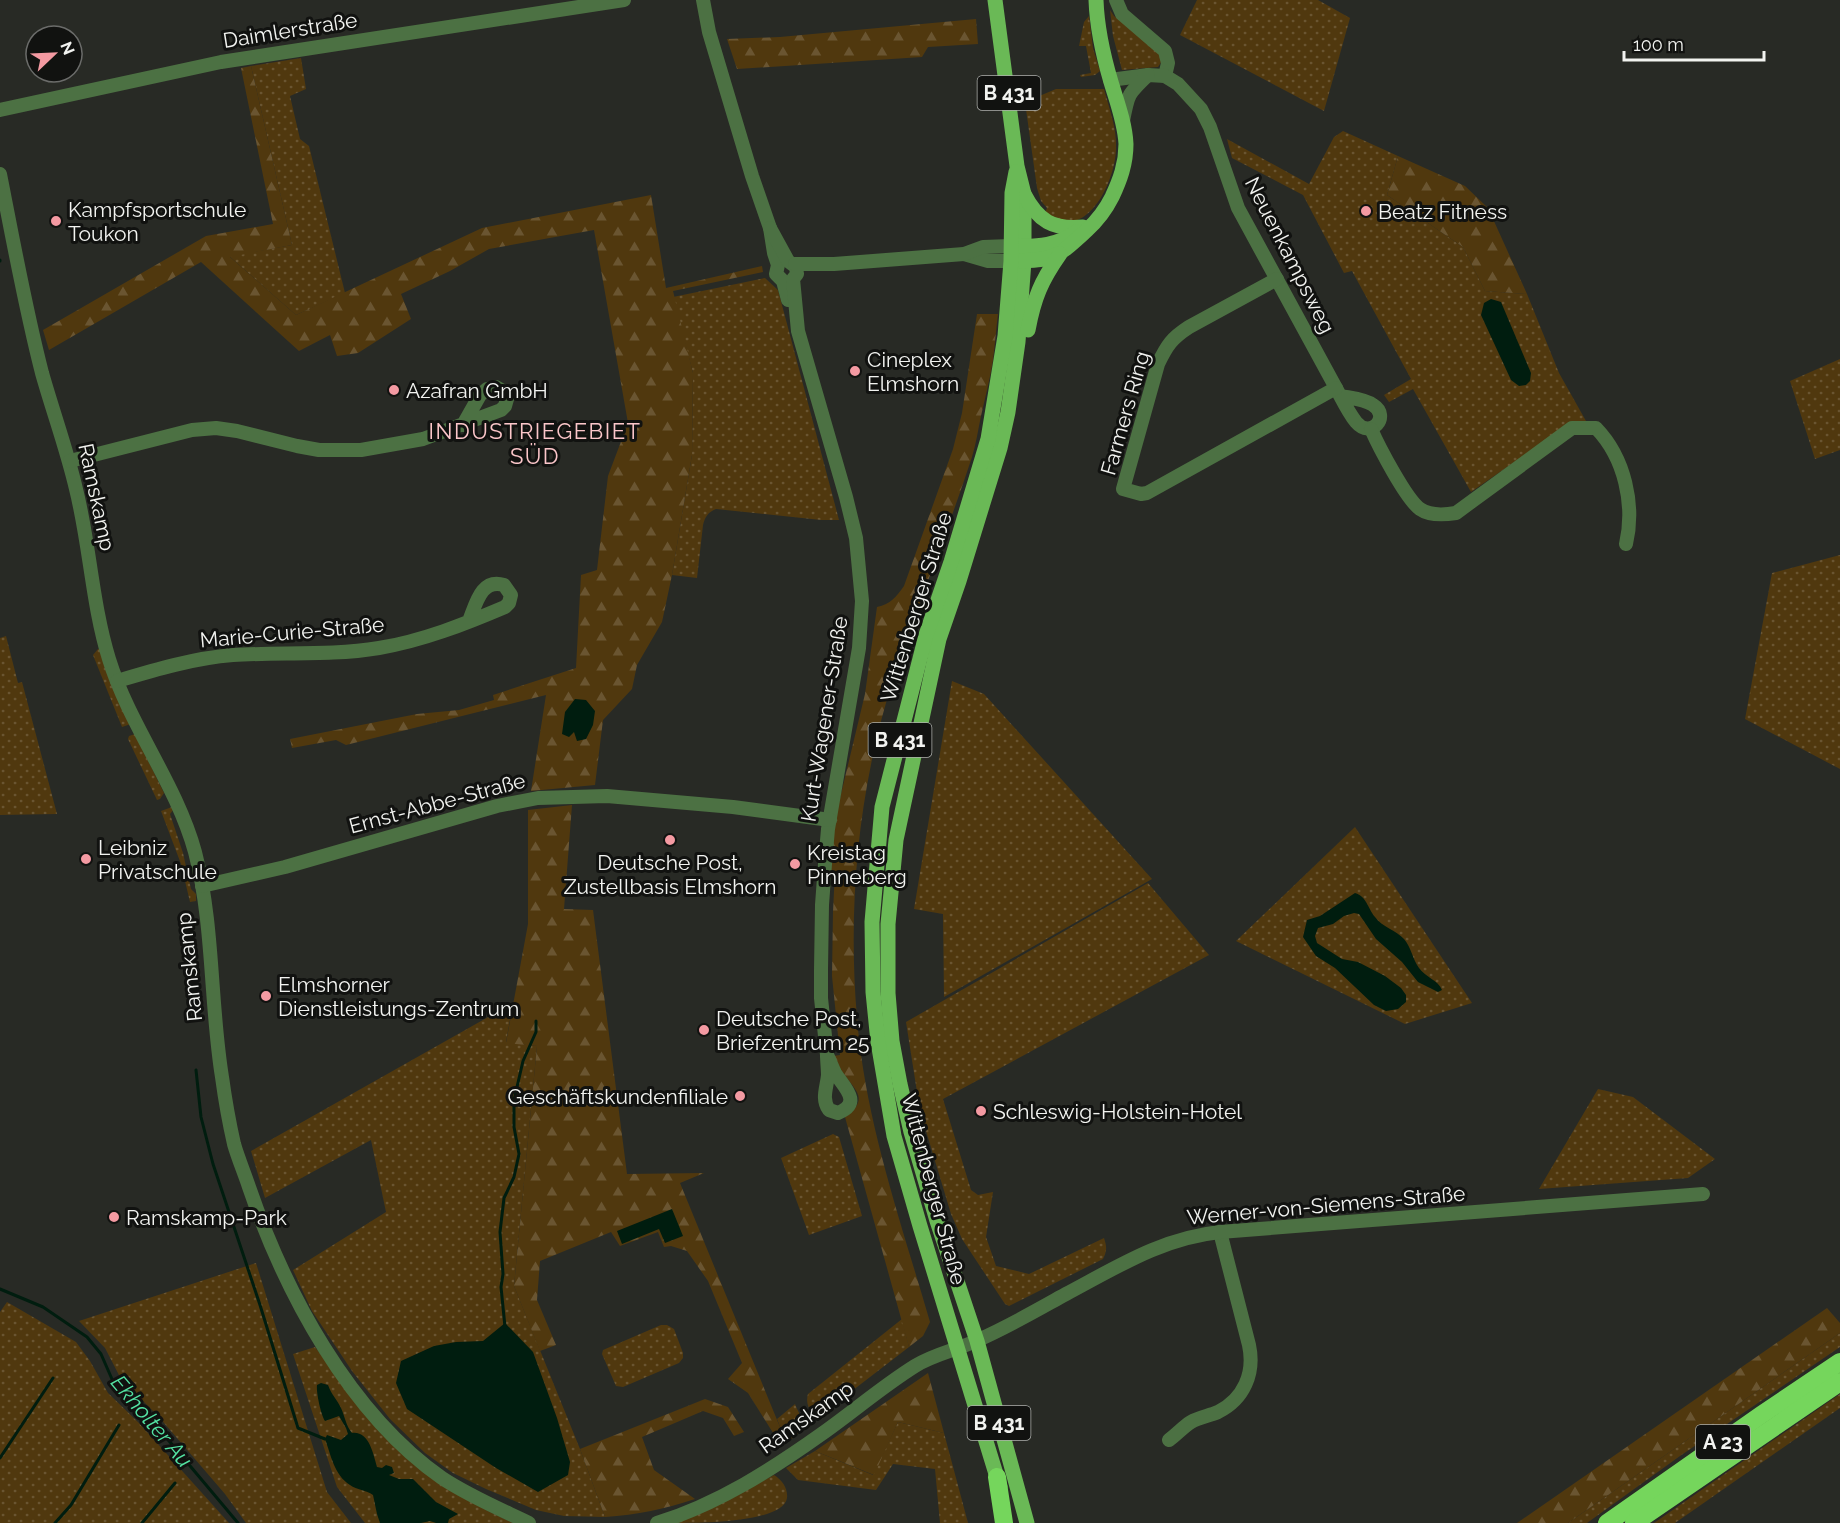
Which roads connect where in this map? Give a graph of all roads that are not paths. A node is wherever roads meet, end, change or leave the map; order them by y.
1 (624, 0) edge
2 (703, 0) edge
3 (995, 0) edge
4 (1096, 0) edge
5 (1116, 0) edge
6 (1148, 75) junction
7 (1165, 76) junction
8 (1110, 80) junction
9 (0, 110) edge
10 (1123, 122) junction
11 (1017, 166) junction
12 (0, 174) edge
13 (1024, 194) junction
14 (1111, 199) junction
15 (1083, 227) junction
16 (1062, 253) junction
17 (1017, 254) junction
18 (789, 271) junction
19 (1277, 279) junction
20 (1013, 385) junction
21 (1339, 392) junction
22 (463, 425) dead end
23 (1371, 429) junction
24 (70, 461) junction
25 (1626, 544) dead end
26 (469, 621) dead end
27 (117, 681) junction
28 (830, 820) junction
29 (202, 886) junction
30 (827, 1055) dead end
31 (1703, 1194) dead end
32 (1220, 1232) junction
33 (977, 1341) junction
34 (957, 1348) junction
35 (1840, 1362) edge
36 (1840, 1382) edge
37 (1169, 1440) dead end
38 (997, 1477) junction
39 (529, 1523) edge
40 (657, 1523) edge
41 (1004, 1523) edge
42 (1012, 1523) edge
43 (1027, 1523) edge
44 (1607, 1523) edge
45 (1634, 1523) edge

1 - 9 street, Daimlerstraße
2 - 18 street, Kurt-Wagener-Straße
3 - 11 main road, B 431
4 - 8 main road
5 - 7 street
6 - 7 street
6 - 8 street
6 - 10 street
7 - 19 street, Neuenkampsweg
8 - 10 main road
10 - 14 main road
11 - 13 main road, B 431
11 - 17 main road, B 431
12 - 24 street, Ramskamp
13 - 15 main road
13 - 17 main road, B 431
14 - 15 main road
14 - 16 main road
15 - 17 main road
16 - 17 main road
16 - 20 main road
17 - 18 street
17 - 20 main road, Wittenberger Straße / B 431
17 - 34 main road, Wittenberger Straße / B 431
18 - 28 street, Kurt-Wagener-Straße
19 - 21 street, Neuenkampsweg
19 - 21 street, Farmers Ring
20 - 33 main road, Wittenberger Straße / B 431
21 - 23 street, Neuenkampsweg
21 - 23 street
22 - 24 street
23 - 25 street, Neuenkampsweg
24 - 27 street, Ramskamp
26 - 27 street, Marie-Curie-Straße
27 - 29 street, Ramskamp
28 - 29 street, Ernst-Abbe-Straße
28 - 30 street, Kurt-Wagener-Straße
29 - 39 street, Ramskamp
31 - 32 street, Werner-von-Siemens-Straße
32 - 33 street, Werner-von-Siemens-Straße
32 - 37 street
33 - 34 street, Ramskamp
33 - 43 main road, Wittenberger Straße / B 431
34 - 38 main road, Wittenberger Straße / B 431
34 - 40 street, Ramskamp
35 - 44 highway, A 23
36 - 45 highway, A 23
38 - 41 highway
38 - 42 main road, Wittenberger Straße / B 431

